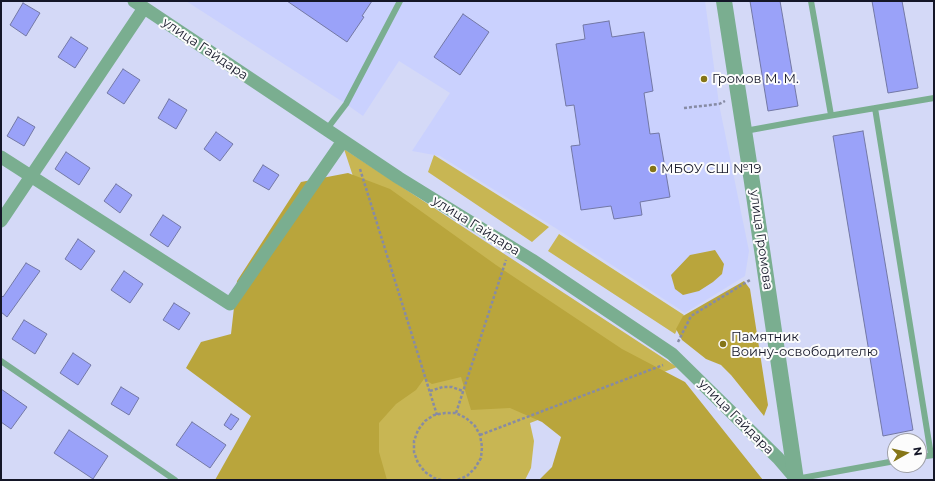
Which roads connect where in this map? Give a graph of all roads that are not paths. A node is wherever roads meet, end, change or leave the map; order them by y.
1 (400, 1) edge
2 (724, 1) edge
3 (811, 1) edge
4 (139, 4) edge
5 (934, 98) edge
6 (875, 108) junction
7 (830, 116) junction
8 (327, 129) junction
9 (745, 131) junction
10 (348, 144) junction
11 (1, 157) edge
12 (31, 176) junction
13 (1, 221) edge
14 (1, 361) edge
15 (932, 455) edge
16 (887, 462) edge
17 (796, 479) edge
18 (175, 480) edge

1 - 8 lane
2 - 9 street, улица Громова
3 - 7 lane
4 - 8 street, улица Гайдара
4 - 12 street
5 - 6 lane
6 - 7 lane
6 - 15 lane
7 - 9 lane
8 - 10 street, улица Гайдара
9 - 17 street, улица Громова
10 - 12 street
10 - 17 street, улица Гайдара
11 - 12 street
12 - 13 street
14 - 18 lane
16 - 17 lane

